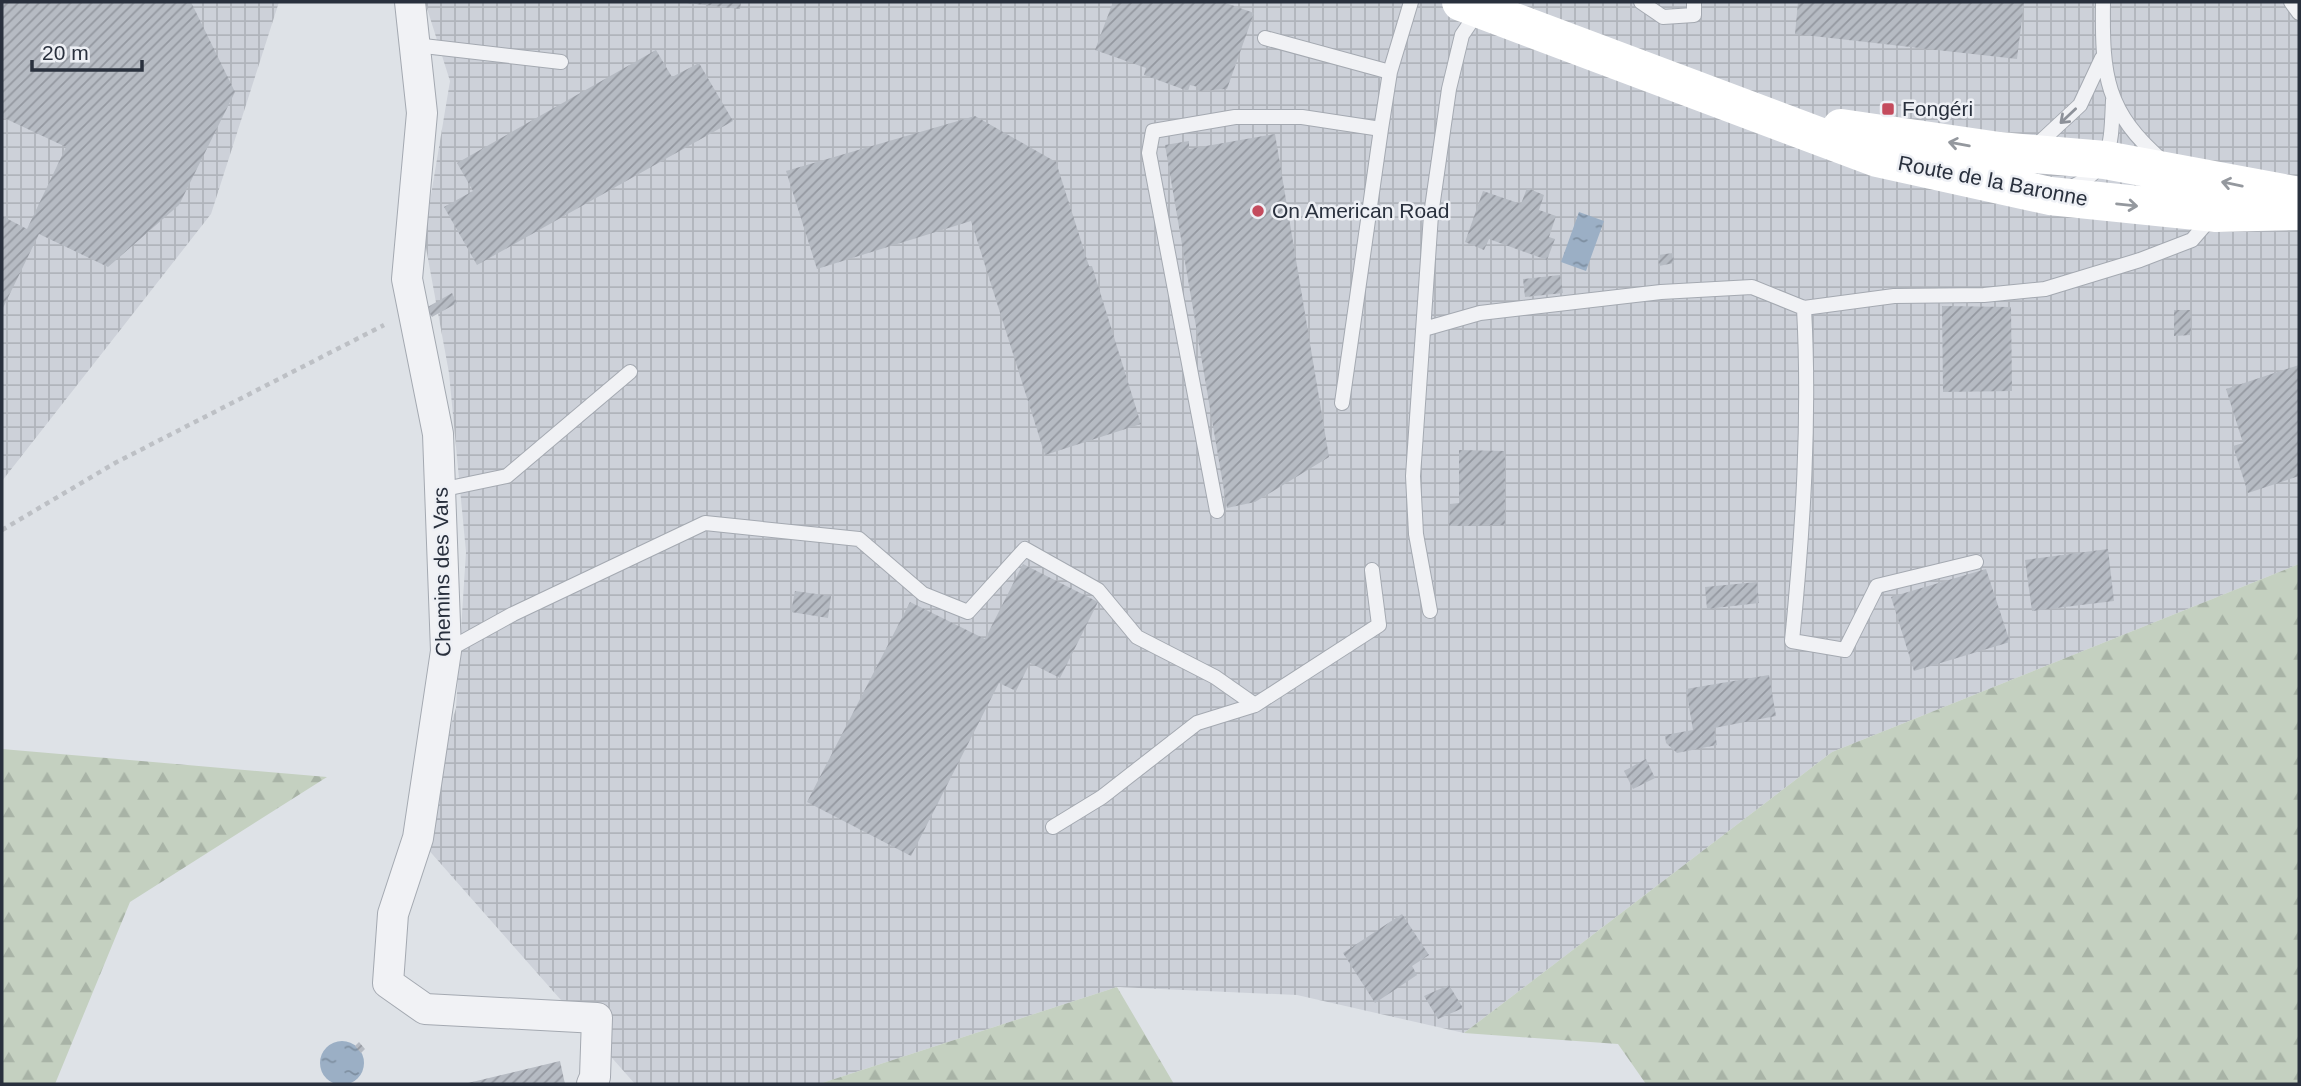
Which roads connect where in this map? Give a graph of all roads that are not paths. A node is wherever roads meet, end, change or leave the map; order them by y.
1 (410, 2) edge
2 (1410, 2) edge
3 (1641, 2) edge
4 (1694, 2) edge
5 (2103, 2) edge
6 (2291, 2) edge
7 (1474, 4) edge
8 (2299, 13) edge
9 (1265, 38) dead end
10 (415, 45) junction
11 (2102, 58) junction
12 (561, 62) dead end
13 (1390, 72) junction
14 (2113, 100) junction
15 (1777, 118) junction
16 (1381, 129) junction
17 (1999, 151) junction
18 (2105, 160) junction
19 (2177, 172) junction
20 (2050, 196) junction
21 (2299, 196) edge
22 (2299, 211) edge
23 (2216, 213) junction
24 (1804, 308) junction
25 (1424, 329) junction
26 (630, 372) dead end
27 (1342, 403) dead end
28 (440, 490) junction
29 (1217, 511) dead end
30 (1976, 562) dead end
31 (1372, 570) dead end
32 (1430, 611) dead end
33 (446, 651) junction
34 (1255, 705) junction
35 (1053, 827) dead end
36 (592, 1084) edge

1 - 10 street, Chemins des Vars
2 - 13 lane
3 - 4 lane
5 - 11 lane
6 - 8 lane
7 - 15 main road, Route de la Baronne
7 - 25 lane
9 - 13 lane
10 - 12 lane
10 - 28 street, Chemins des Vars
11 - 14 lane
11 -> 17 lane
13 - 16 lane
14 - 18 lane
14 - 19 lane
17 -> 15 main road, Route de la Baronne
15 - 20 main road, Route de la Baronne
16 - 27 lane
16 - 29 lane
17 - 18 main road, Route de la Baronne
18 - 19 main road, Route de la Baronne
18 - 20 lane
21 -> 19 main road, Route de la Baronne
20 -> 23 main road, Route de la Baronne
22 - 23 main road, Route de la Baronne
23 - 24 lane
24 - 25 lane
24 - 30 lane
25 - 32 lane
26 - 28 lane
28 - 33 street, Chemins des Vars
31 - 34 lane
33 - 34 lane
33 - 36 street, Chemins des Vars
34 - 35 lane

